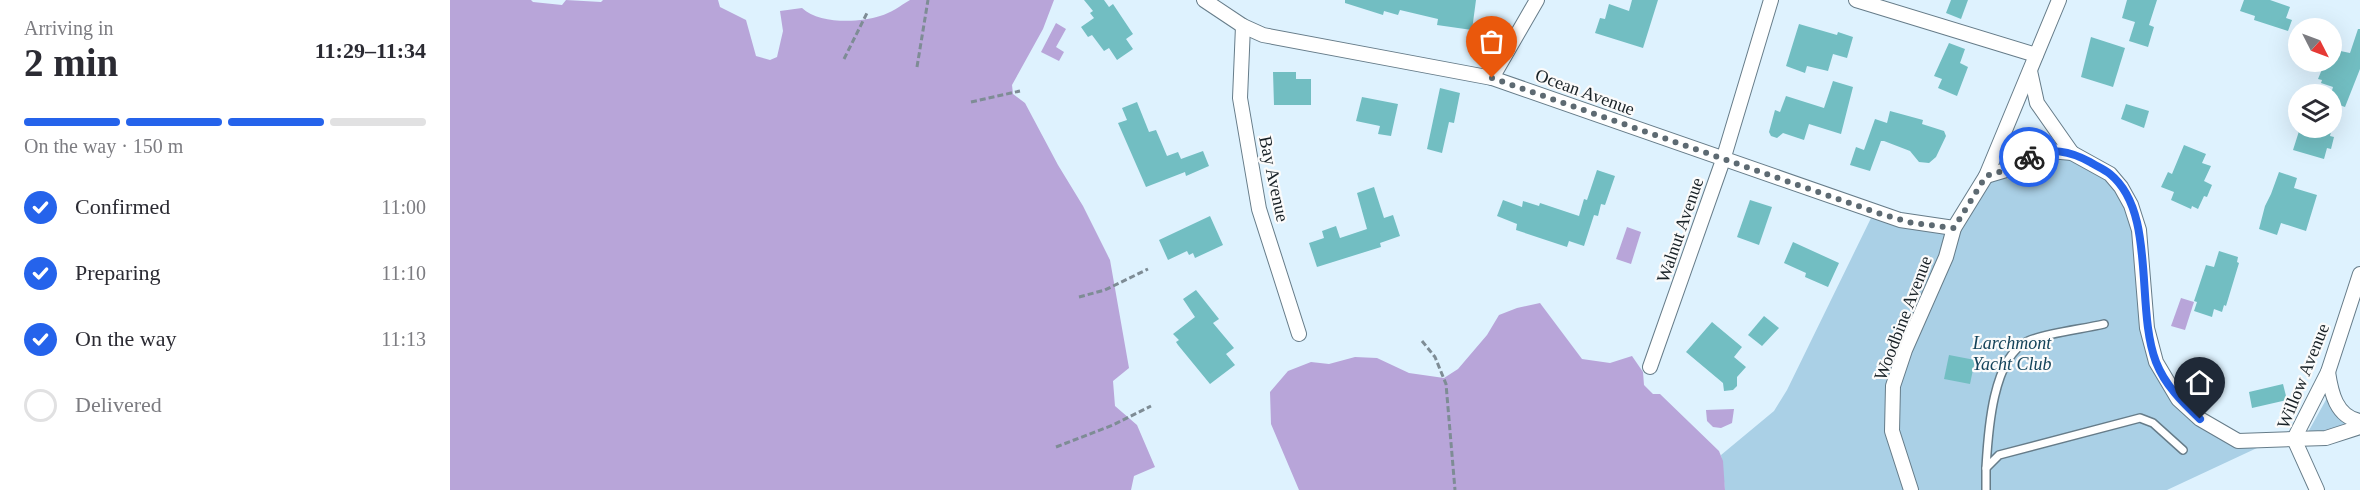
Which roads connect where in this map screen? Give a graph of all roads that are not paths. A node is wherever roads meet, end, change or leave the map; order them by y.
1 (1204, 0) edge
2 (1537, 0) edge
3 (1771, 0) edge
4 (1856, 0) edge
5 (2059, 0) edge
6 (1243, 26) junction
7 (2036, 55) junction
8 (2030, 71) junction
9 (1492, 78) junction
10 (2072, 153) junction
11 (1723, 160) junction
12 (1986, 176) junction
13 (1954, 228) junction
14 (2360, 274) edge
15 (2104, 324) dead end
16 (1299, 334) dead end
17 (1650, 367) dead end
18 (2328, 372) junction
19 (2360, 420) edge
20 (2360, 427) edge
21 (2294, 439) junction
22 (2183, 450) dead end
23 (1986, 468) junction
24 (1911, 490) edge
25 (1986, 490) edge
26 (2317, 490) edge

1 - 6 street, Ocean Avenue
2 - 9 street
3 - 11 street, Walnut Avenue
4 - 7 street
5 - 7 street, Woodbine Avenue
6 - 9 street, Ocean Avenue
6 - 16 street, Bay Avenue
7 - 8 street, Woodbine Avenue
8 - 10 street
8 - 12 street, Woodbine Avenue
9 - 11 street, Ocean Avenue
10 - 12 street
10 - 21 street
11 - 13 street, Ocean Avenue
11 - 17 street, Walnut Avenue
12 - 13 street, Woodbine Avenue
13 - 24 street, Woodbine Avenue
14 - 18 street, Willow Avenue
15 - 23 lane
18 - 19 street
18 - 21 street, Willow Avenue
20 - 21 street
21 - 26 street, Willow Avenue
22 - 23 lane
23 - 25 lane

